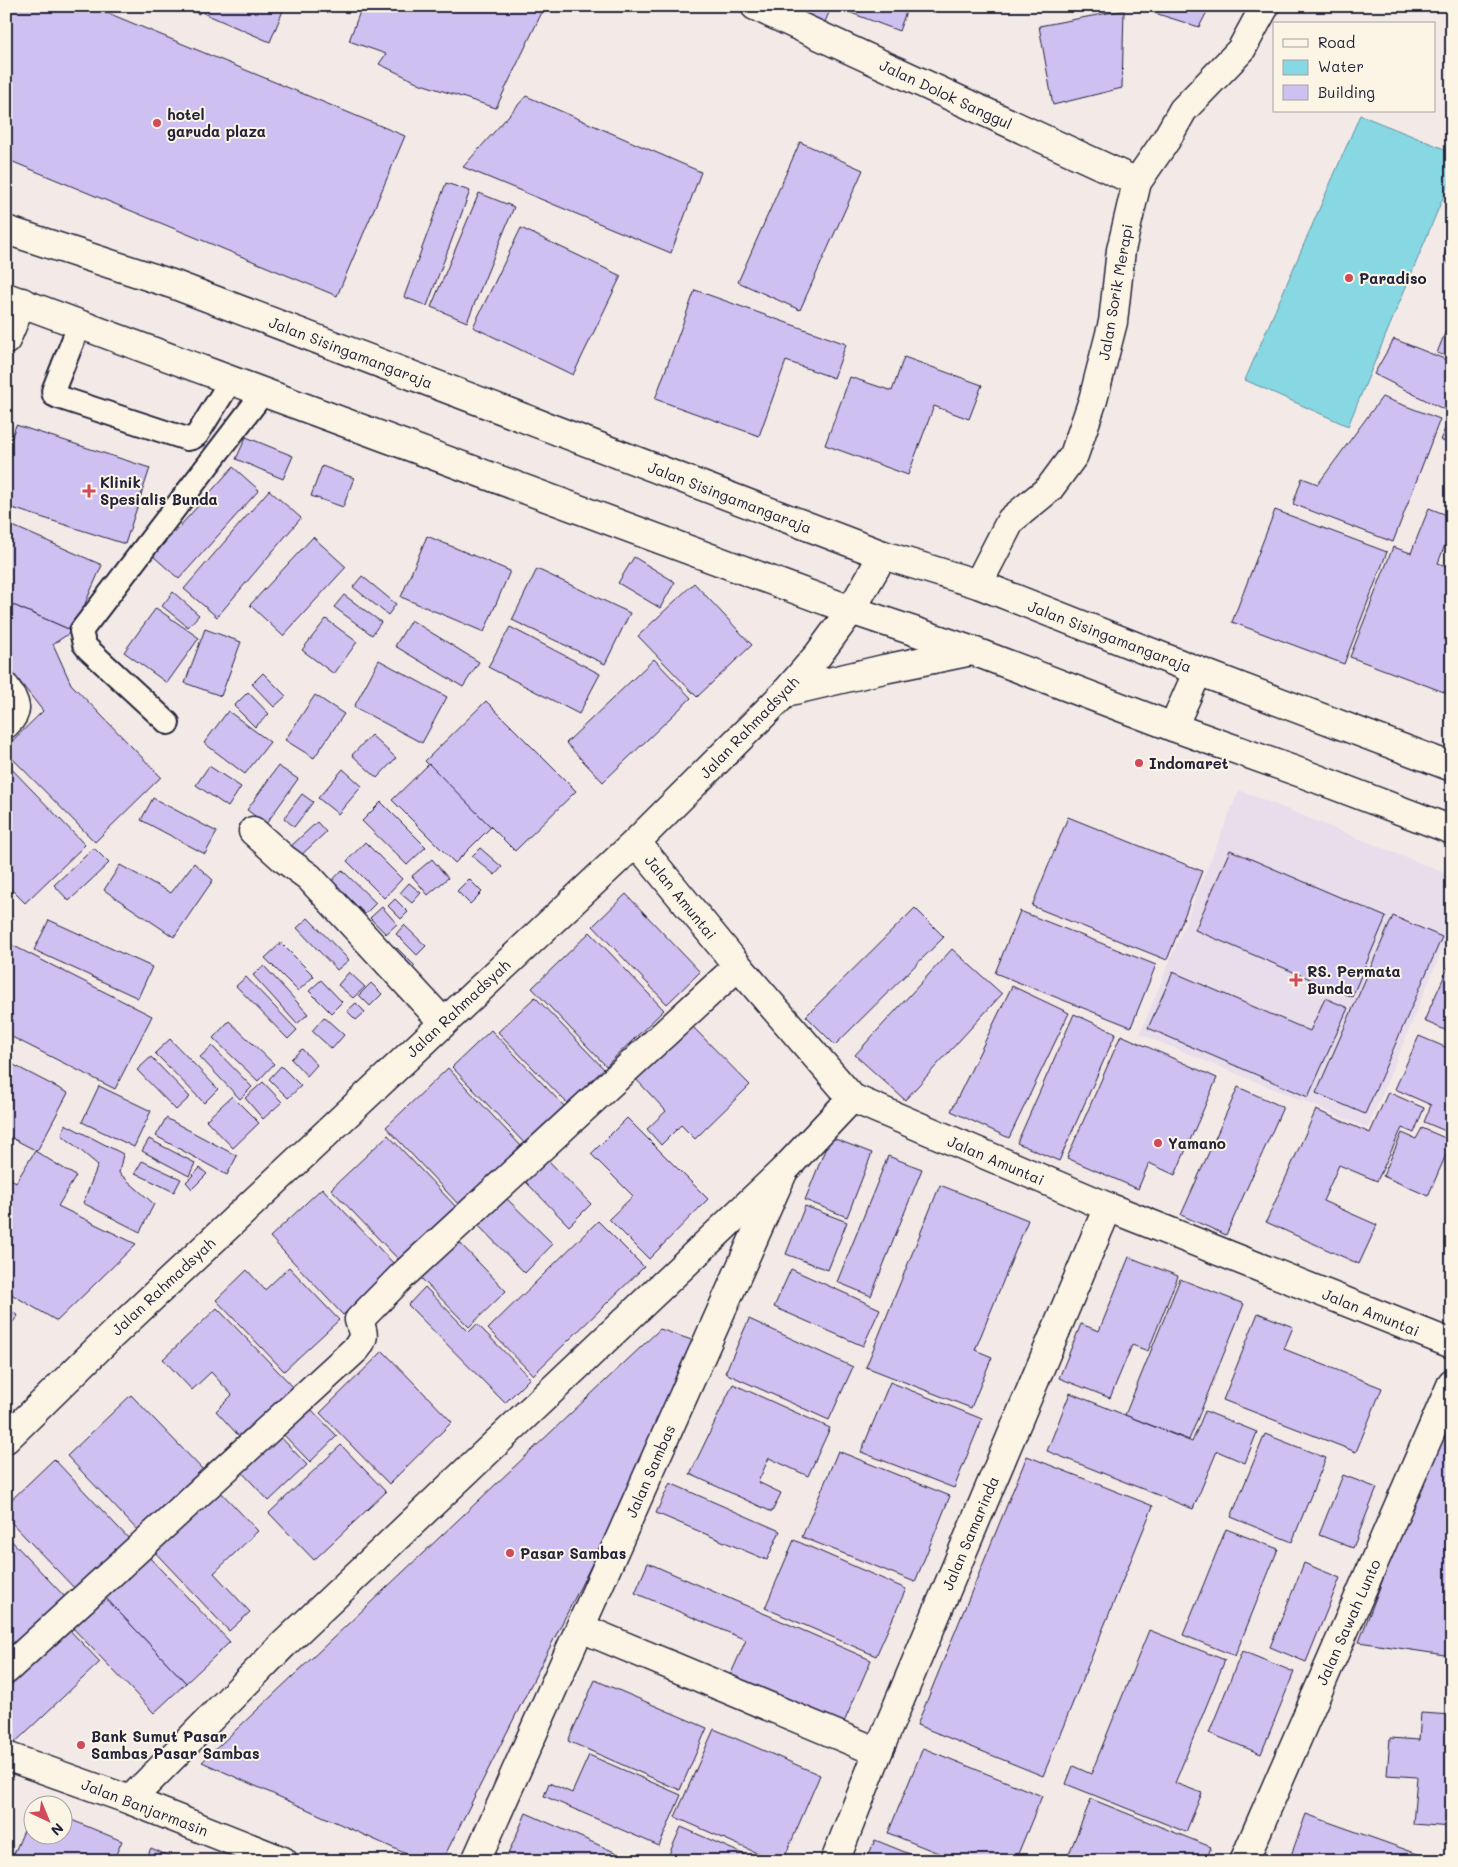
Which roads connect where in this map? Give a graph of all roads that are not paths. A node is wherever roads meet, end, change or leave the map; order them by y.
1 (755, 6) edge
2 (1265, 6) edge
3 (1137, 182) junction
4 (6, 230) edge
5 (14, 299) edge
6 (80, 324) junction
7 (6, 340) edge
8 (230, 380) junction
9 (262, 393) junction
10 (883, 555) junction
11 (978, 584) junction
12 (851, 610) junction
13 (973, 650) junction
14 (1198, 671) junction
15 (6, 688) edge
16 (786, 692) junction
17 (168, 722) dead end
18 (6, 724) edge
19 (1172, 727) junction
20 (1452, 767) edge
21 (1452, 830) edge
22 (253, 831) dead end
23 (636, 842) junction
24 (738, 966) junction
25 (443, 1022) junction
26 (852, 1098) junction
27 (784, 1170) junction
28 (1108, 1207) junction
29 (1452, 1344) edge
30 (1452, 1383) edge
31 (6, 1439) edge
32 (581, 1628) junction
33 (6, 1670) edge
34 (878, 1752) junction
35 (6, 1756) edge
36 (130, 1800) junction
37 (283, 1861) edge
38 (476, 1861) edge
39 (835, 1861) edge
40 (1244, 1861) edge

1 - 3 street, Jalan Dolok Sanggul
2 - 3 street, Jalan Sorik Merapi
3 - 11 street, Jalan Sorik Merapi
4 - 10 street, Jalan Sisingamangaraja
5 - 6 street
5 - 7 street
6 - 8 street
6 - 8 lane
8 - 9 street
9 - 12 street
9 - 17 lane
10 - 11 street, Jalan Sisingamangaraja
10 - 12 street, Jalan Rahmadsyah
11 - 14 street, Jalan Sisingamangaraja
12 - 13 street
12 - 16 street, Jalan Rahmadsyah
13 - 16 street
13 - 19 street
14 - 19 street
14 - 20 street, Jalan Sisingamangaraja
15 - 18 street
16 - 23 street, Jalan Rahmadsyah
19 - 21 street
22 - 25 street
23 - 24 street, Jalan Amuntai
23 - 25 street, Jalan Rahmadsyah
24 - 26 street, Jalan Amuntai
24 - 33 street
25 - 31 street, Jalan Rahmadsyah
26 - 27 street, Jalan Sambas
26 - 28 street, Jalan Amuntai
27 - 32 street, Jalan Sambas
27 - 36 street
28 - 29 street, Jalan Amuntai
28 - 34 street, Jalan Samarinda
30 - 40 street, Jalan Sawah Lunto
32 - 34 street
32 - 38 street, Jalan Sambas
34 - 39 street, Jalan Samarinda
35 - 36 street, Jalan Banjarmasin
36 - 37 street, Jalan Banjarmasin

